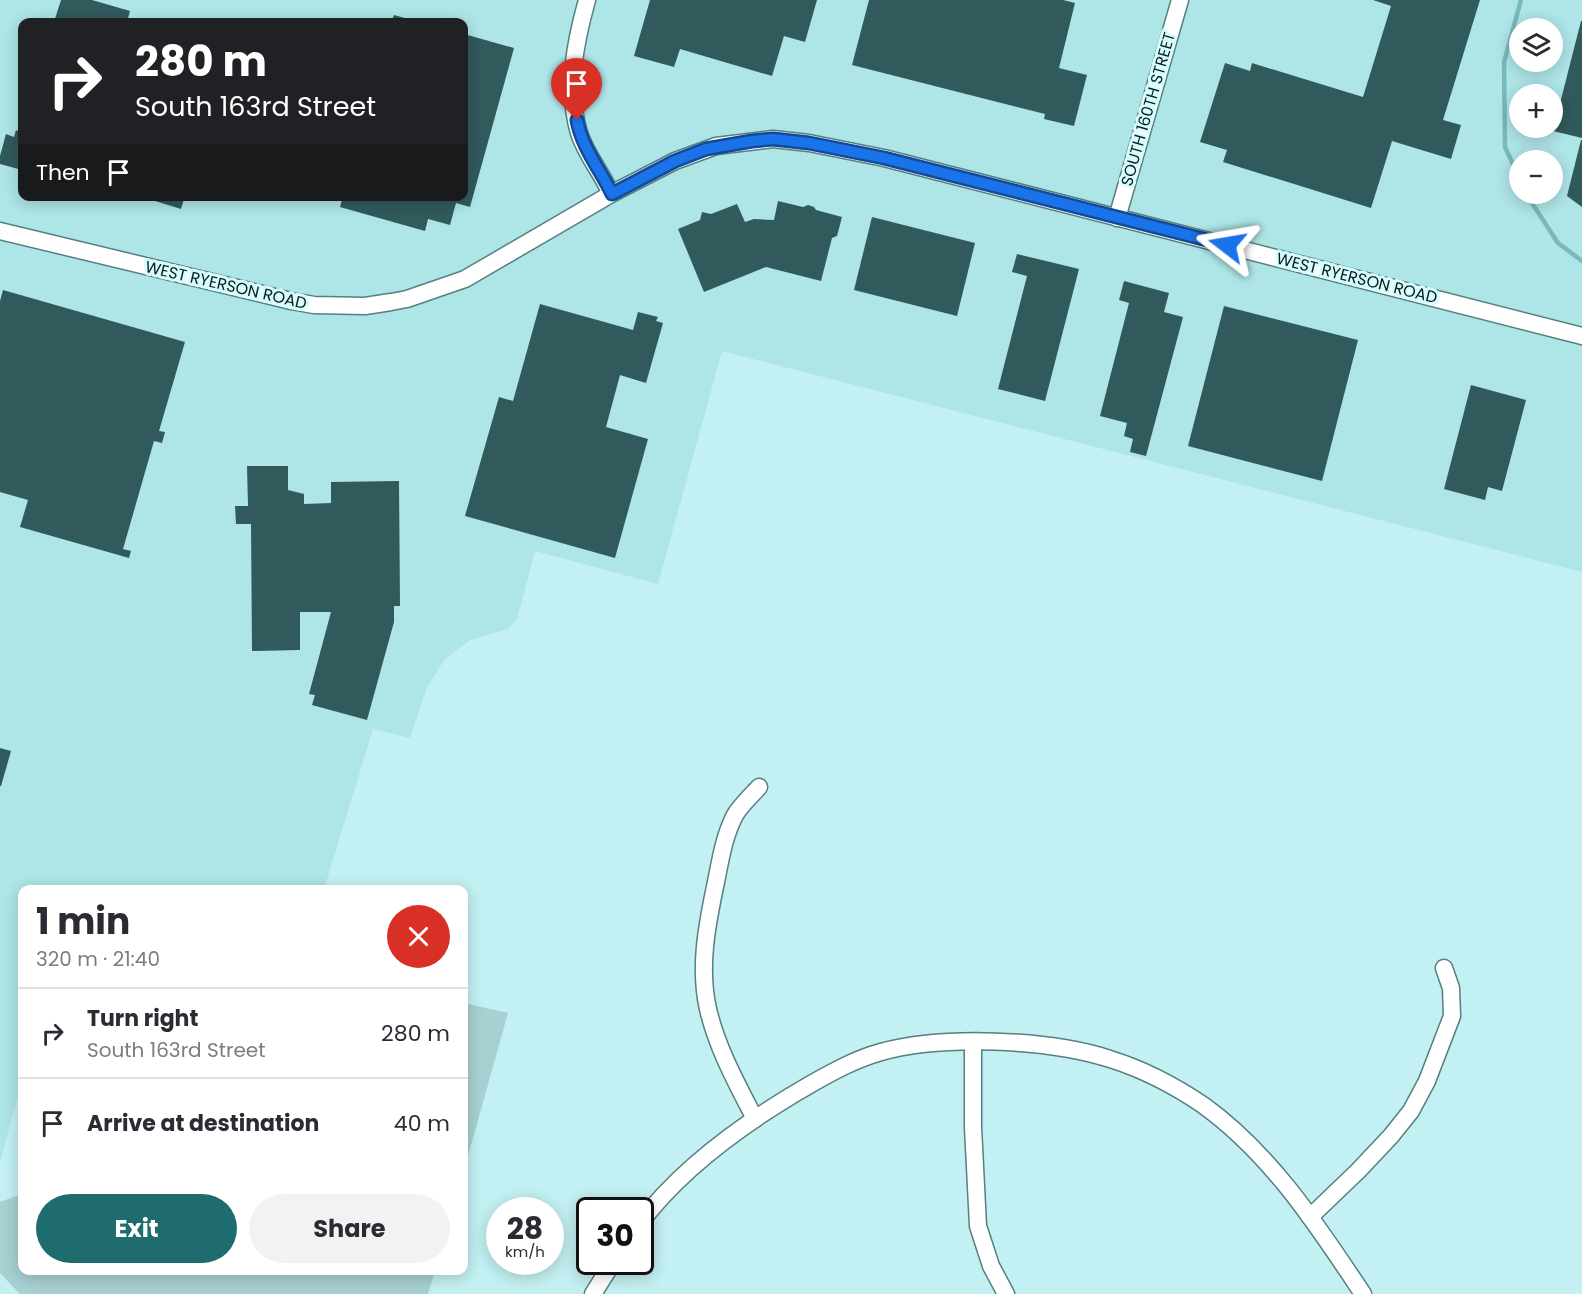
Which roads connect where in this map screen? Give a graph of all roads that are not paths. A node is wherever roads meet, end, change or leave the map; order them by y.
1 (587, 0) edge
2 (1180, 0) edge
3 (612, 194) junction
4 (1117, 218) junction
5 (0, 231) edge
6 (1582, 336) edge
7 (759, 787) dead end
8 (1444, 968) dead end
9 (973, 1042) junction
10 (755, 1119) junction
11 (654, 1207) edge
12 (1310, 1217) junction
13 (605, 1275) edge
14 (593, 1294) edge
15 (1006, 1294) edge
16 (1363, 1294) edge

1 - 3 street
2 - 4 street, SOUTH 160TH STREET
3 - 4 street, WEST RYERSON ROAD
3 - 5 street, WEST RYERSON ROAD
4 - 6 street, WEST RYERSON ROAD
7 - 10 street
8 - 12 street
9 - 10 street
9 - 12 street
9 - 15 street
10 - 11 street
12 - 16 street
13 - 14 street

